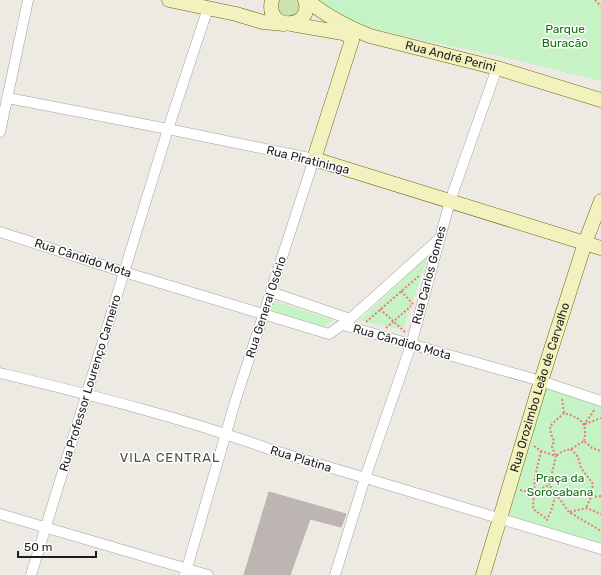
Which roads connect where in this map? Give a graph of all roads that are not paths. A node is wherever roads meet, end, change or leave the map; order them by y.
1 (28, 0) edge
2 (169, 0) edge
3 (306, 0) edge
4 (271, 1) edge
5 (208, 8) junction
6 (236, 14) junction
7 (287, 24) junction
8 (497, 68) junction
9 (8, 98) junction
10 (601, 100) edge
11 (168, 129) junction
12 (0, 132) edge
13 (314, 159) junction
14 (450, 201) junction
15 (601, 201) edge
16 (0, 232) edge
17 (439, 239) junction
18 (585, 243) junction
19 (601, 248) edge
20 (124, 272) junction
21 (271, 292) junction
22 (264, 314) junction
23 (346, 322) junction
24 (411, 342) junction
25 (0, 373) edge
26 (541, 381) junction
27 (86, 394) junction
28 (599, 404) edge
29 (227, 434) junction
30 (364, 478) junction
31 (0, 514) edge
32 (500, 519) junction
33 (46, 527) junction
34 (601, 549) edge
35 (186, 572) edge
36 (31, 575) edge
37 (208, 575) edge
38 (335, 575) edge
39 (483, 575) edge

1 - 9 street
2 - 5 main road
3 - 7 main road
3 - 8 main road, Rua André Perini
4 - 6 main road
4 - 7 main road
5 - 6 main road
5 - 11 street, Rua Professor Lourenço Carneiro
6 - 7 main road
7 - 13 main road, Rua General Osório
8 - 10 main road, Rua André Perini
8 - 14 street, Rua Carlos Gomes
9 - 11 street, Rua Piratininga
9 - 12 street
11 - 13 street, Rua Piratininga
11 - 20 street, Rua Professor Lourenço Carneiro
13 - 14 main road, Rua Piratininga
13 - 21 street, Rua General Osório
14 - 17 street, Rua Carlos Gomes
14 - 18 main road, Rua Piratininga
15 - 18 main road, Rua Orozimbo Leão de Carvalho
16 - 20 street, Rua Cândido Mota
17 - 23 street
17 - 24 street, Rua Carlos Gomes
18 - 19 main road, Rua Piratininga
18 - 26 main road, Rua Orozimbo Leão de Carvalho
20 - 22 street, Rua Cândido Mota
20 - 27 street, Rua Professor Lourenço Carneiro
21 - 22 street, Rua General Osório
21 - 23 street, Rua Cândido Mota
22 - 23 street, Rua Cândido Mota
22 - 29 street, Rua General Osório
23 - 24 street, Rua Cândido Mota
24 - 26 street, Rua Cândido Mota
24 - 30 street, Rua Carlos Gomes
25 - 27 street, Rua Platina
26 - 28 street, Rua Cândido Mota
26 - 32 main road, Rua Orozimbo Leão de Carvalho
27 - 29 street, Rua Platina
27 - 33 street, Rua Professor Lourenço Carneiro
29 - 30 street, Rua Platina
29 - 35 street, Rua General Osório
30 - 32 street, Rua Platina
30 - 38 street, Rua Carlos Gomes
31 - 33 street
32 - 34 street, Rua Platina
32 - 39 main road, Rua Orozimbo Leão de Carvalho
33 - 35 street
33 - 36 street, Rua Professor Lourenço Carneiro
35 - 37 street

